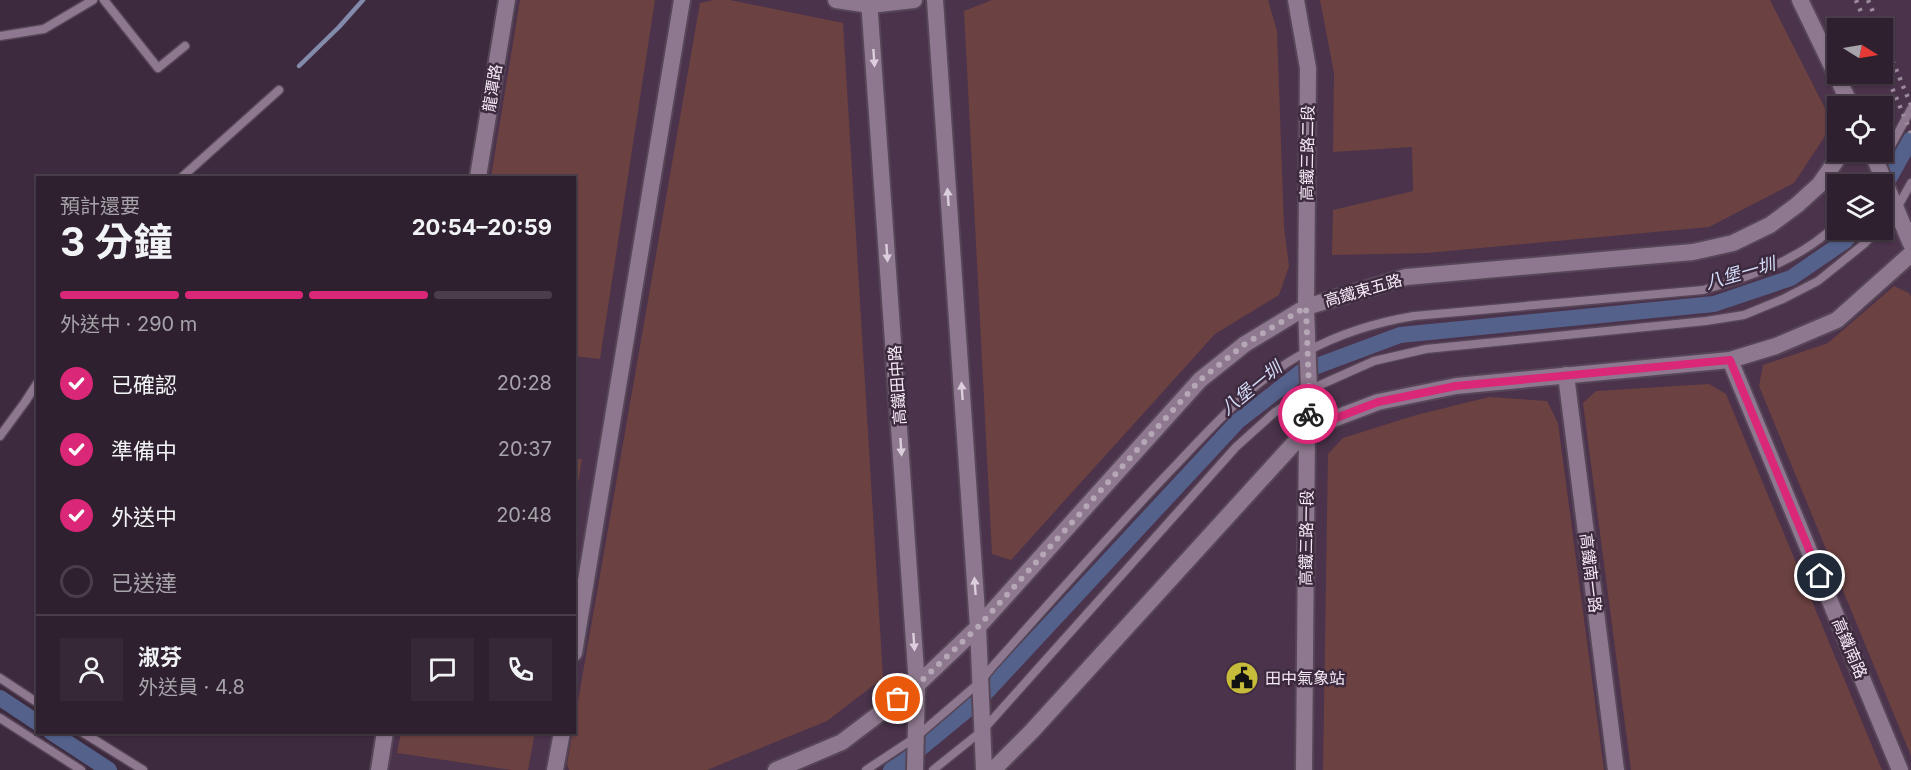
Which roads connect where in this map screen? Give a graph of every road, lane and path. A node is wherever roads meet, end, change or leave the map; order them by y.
1 (93, 0) edge
2 (104, 0) edge
3 (507, 0) edge
4 (682, 0) edge
5 (836, 0) edge
6 (914, 0) edge
7 (935, 0) edge
8 (1296, 0) edge
9 (1800, 0) edge
10 (870, 3) edge
11 (0, 36) edge
12 (185, 46) dead end
13 (279, 90) dead end
14 (1846, 96) edge
15 (1911, 109) edge
16 (1835, 162) edge
17 (1876, 162) edge
18 (1879, 168) junction
19 (1875, 174) edge
20 (183, 176) edge
21 (478, 176) edge
22 (1911, 183) edge
23 (1897, 208) junction
24 (1893, 212) edge
25 (1827, 234) edge
26 (1868, 240) edge
27 (1911, 244) edge
28 (1911, 254) edge
29 (1306, 307) junction
30 (1307, 351) junction
31 (1730, 360) junction
32 (1566, 375) junction
33 (36, 385) edge
34 (1309, 390) junction
35 (1307, 429) junction
36 (0, 436) edge
37 (978, 627) junction
38 (576, 641) edge
39 (0, 678) edge
40 (980, 682) junction
41 (917, 685) junction
42 (36, 702) edge
43 (0, 718) edge
44 (983, 730) junction
45 (85, 734) edge
46 (385, 734) edge
47 (562, 734) edge
48 (916, 737) junction
49 (81, 770) edge
50 (143, 770) edge
51 (379, 770) edge
52 (555, 770) edge
53 (776, 770) edge
54 (866, 770) edge
55 (915, 770) edge
56 (933, 770) edge
57 (984, 770) edge
58 (993, 770) edge
59 (1304, 770) edge
60 (1616, 770) edge
61 (1900, 770) edge

1 - 11 lane
2 - 12 lane
3 - 21 street, 龍潭路
4 - 38 street
5 - 10 street
6 - 10 street
37 -> 7 street
8 - 29 street, 高鐵三路二段
9 - 14 street
10 -> 41 street, 高鐵田中路
13 - 20 lane
15 - 18 lane
16 - 29 street, 高鐵東五路
17 - 18 street
18 - 19 lane
18 - 23 street
22 - 23 lane
23 - 24 lane
23 - 27 street
25 - 30 lane
26 - 34 lane
28 - 31 street
29 - 30 street, 高鐵三路一段
29 - 37 street, 高鐵東五路
30 - 34 street, 高鐵三路一段
30 - 40 lane
31 - 32 street
31 - 61 street, 高鐵南路
32 - 35 street
32 - 60 street, 高鐵南一路
33 - 36 lane
34 - 35 street, 高鐵三路一段
34 - 44 lane
35 - 58 street
35 - 59 street, 高鐵三路一段
37 - 40 street
37 - 41 street, 高鐵東五路
39 - 42 lane
40 - 44 street
40 - 48 lane
41 - 48 street, 高鐵田中路
41 - 53 street, 高鐵東五路
43 - 49 lane
44 - 56 lane
44 - 57 street
45 - 50 lane
46 - 51 street
47 - 52 street
48 - 54 lane
48 - 55 street, 高鐵田中路

